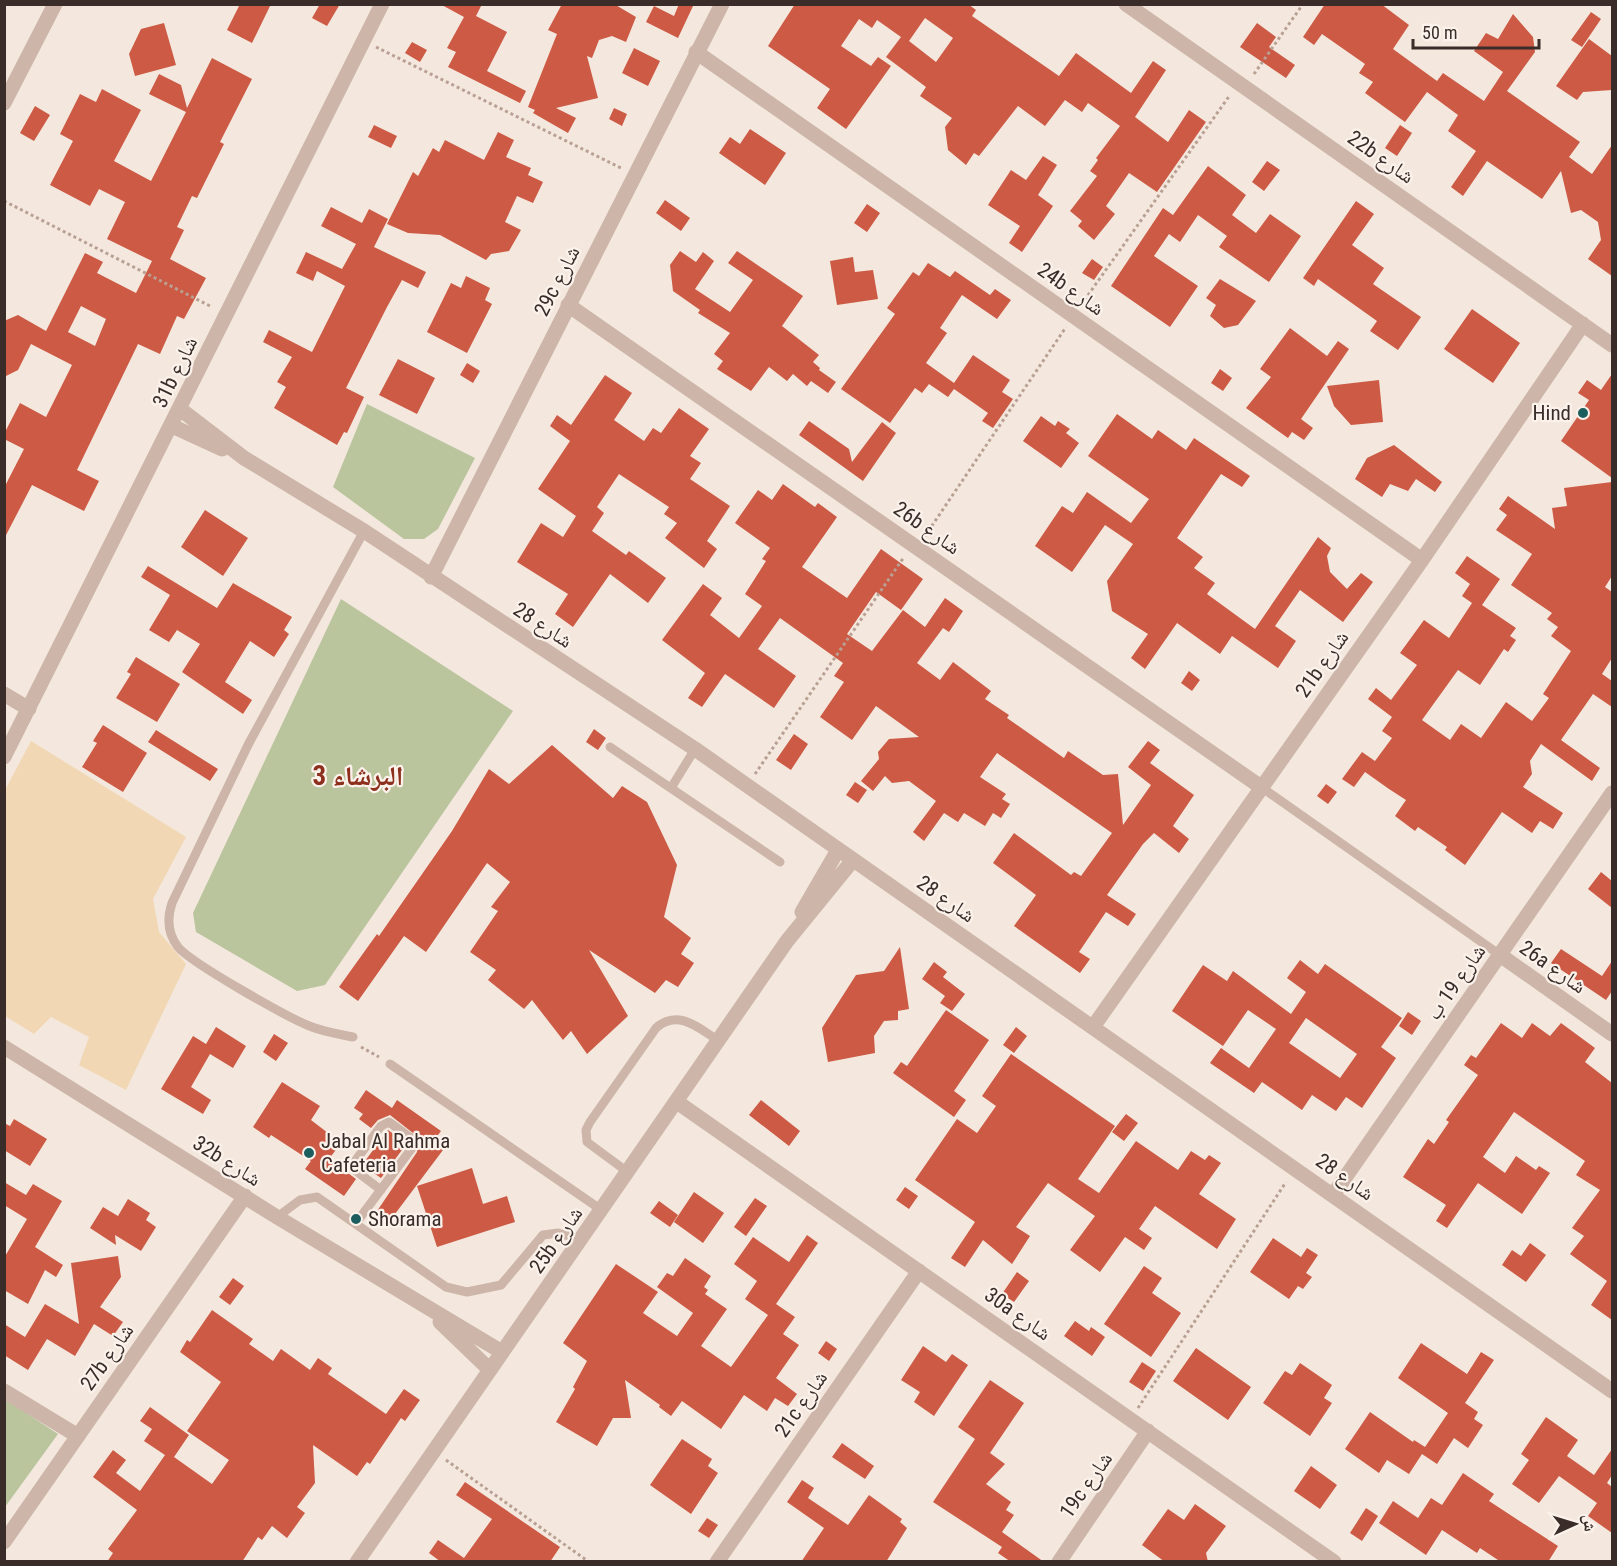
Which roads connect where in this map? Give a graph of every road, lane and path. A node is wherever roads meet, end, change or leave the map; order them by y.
1 (55, 4) edge
2 (382, 4) edge
3 (722, 4) edge
4 (1126, 4) edge
5 (1303, 4) edge
6 (364, 41) junction
7 (696, 52) junction
8 (1245, 88) junction
9 (4, 104) edge
10 (634, 175) junction
11 (4, 201) edge
12 (568, 305) junction
13 (227, 314) junction
14 (1583, 324) junction
15 (1612, 345) edge
16 (180, 409) junction
17 (172, 426) junction
18 (244, 458) junction
19 (364, 531) junction
20 (913, 544) junction
21 (1422, 560) junction
22 (431, 577) junction
23 (4, 694) edge
24 (29, 709) junction
25 (610, 747) dead end
26 (695, 748) junction
27 (4, 757) edge
28 (747, 786) junction
29 (1261, 787) junction
30 (671, 788) junction
31 (1612, 793) edge
32 (838, 850) junction
33 (853, 860) junction
34 (780, 862) dead end
35 (788, 941) junction
36 (1500, 956) junction
37 (1093, 1027) junction
38 (1612, 1034) edge
39 (342, 1035) junction
40 (353, 1037) dead end
41 (719, 1041) junction
42 (4, 1047) edge
43 (390, 1064) joint
44 (677, 1102) junction
45 (1295, 1168) junction
46 (629, 1173) junction
47 (381, 1190) junction
48 (1333, 1195) junction
49 (245, 1196) junction
50 (603, 1211) junction
51 (277, 1217) junction
52 (356, 1223) junction
53 (583, 1240) junction
54 (919, 1271) junction
55 (428, 1308) junction
56 (502, 1352) junction
57 (490, 1370) junction
58 (1612, 1390) edge
59 (4, 1391) edge
60 (1131, 1419) junction
61 (1148, 1431) junction
62 (78, 1436) junction
63 (434, 1451) junction
64 (4, 1542) edge
65 (357, 1562) edge
66 (589, 1562) edge
67 (717, 1562) edge
68 (1059, 1562) edge
69 (1335, 1562) edge

1 - 9 street
2 - 6 street, 31b شارع
3 - 7 street, 29c شارع
4 - 8 street, 22b شارع
5 - 8 path
6 - 10 path
6 - 13 street, 31b شارع
7 - 10 street, 29c شارع
7 - 21 street, 24b شارع
8 - 14 street, 22b شارع
10 - 12 street, 29c شارع
11 - 13 path
12 - 20 street, 26b شارع
12 - 22 street, 29c شارع
13 - 16 street, 31b شارع
14 - 15 street, 22b شارع
14 - 21 street, 21b شارع
16 - 17 street, 31b شارع
16 - 18 street, شارع 28
17 - 18 street, شارع 28
17 - 24 street, 31b شارع
18 - 19 street, شارع 28
19 - 22 street, شارع 28
19 - 39 lane
20 - 28 path
20 - 29 street, 26b شارع
21 - 29 street, 21b شارع
22 - 26 street, شارع 28
23 - 24 street
24 - 27 street, 31b شارع
25 - 30 lane
26 - 28 street, شارع 28
26 - 30 lane
28 - 32 street, شارع 28
29 - 36 lane
29 - 37 street, 21b شارع
30 - 34 lane
31 - 36 street, شارع 19 ب
32 - 33 street, شارع 28
32 - 35 street, 25b شارع
33 - 35 street, 25b شارع
33 - 37 street, شارع 28
35 - 41 street, 25b شارع
36 - 38 street, 26a شارع
36 - 48 street, شارع 19 ب
37 - 45 street, شارع 28
39 - 40 lane
39 - 43 path
41 - 44 street, 25b شارع
41 - 46 lane
42 - 49 street, 32b شارع
43 - 50 lane
44 - 46 street, 25b شارع
44 - 54 street, 30a شارع
45 - 48 street, شارع 28
45 - 60 path
46 - 50 street, 25b شارع
47 - 47 lane
47 - 52 lane
48 - 58 street, شارع 28
49 - 51 street, 32b شارع
49 - 62 street, 27b شارع
50 - 53 street, 25b شارع
51 - 52 lane
51 - 55 street, 32b شارع
52 - 53 lane
53 - 56 street, 25b شارع
54 - 60 street, 30a شارع
54 - 67 street, 21c شارع
55 - 56 street, 32b شارع
55 - 57 street, 32b شارع
56 - 57 street, 25b شارع
57 - 63 street, 25b شارع
59 - 62 street
60 - 61 street, 30a شارع
61 - 68 street, 19c شارع
61 - 69 street, 30a شارع
62 - 64 street, 27b شارع
63 - 65 street, 25b شارع
63 - 66 path

